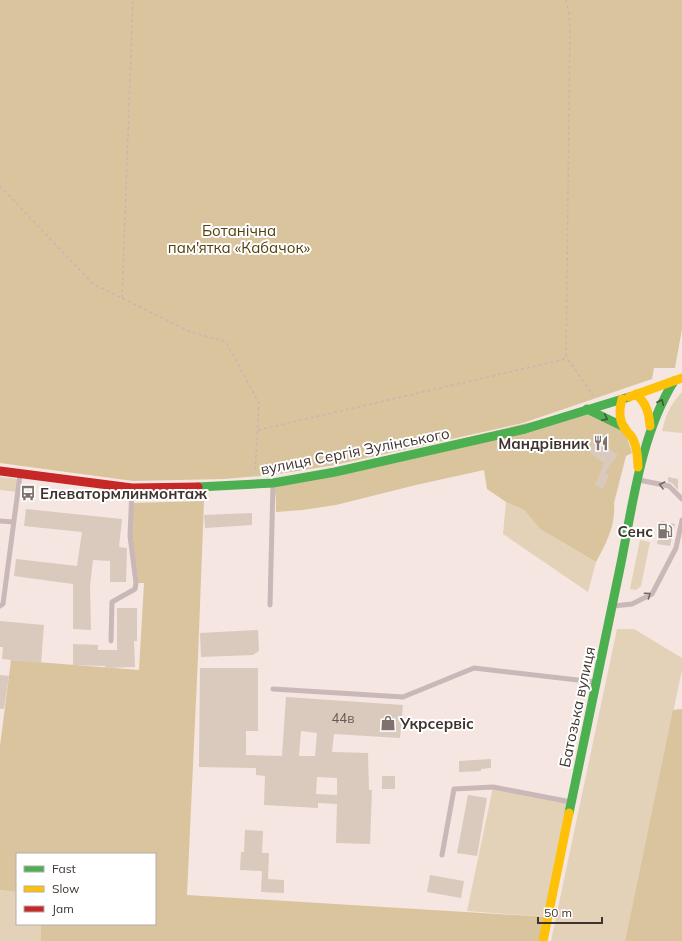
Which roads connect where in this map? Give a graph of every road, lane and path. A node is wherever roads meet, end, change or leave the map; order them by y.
1 (133, 0) edge
2 (566, 0) edge
3 (0, 186) edge
4 (122, 299) junction
5 (566, 359) junction
6 (678, 379) edge
7 (636, 394) junction
8 (622, 399) junction
9 (600, 405) junction
10 (587, 409) junction
11 (624, 427) junction
12 (257, 430) junction
13 (650, 430) junction
14 (0, 471) edge
15 (20, 474) junction
16 (638, 479) junction
17 (273, 483) junction
18 (255, 484) junction
19 (132, 488) junction
20 (682, 499) edge
21 (682, 520) edge
22 (0, 521) edge
23 (14, 522) junction
24 (270, 605) dead end
25 (0, 606) edge
26 (612, 606) junction
27 (111, 641) dead end
28 (596, 682) junction
29 (273, 689) dead end
30 (572, 802) junction
31 (442, 855) dead end
32 (543, 941) edge

1 - 4 path
2 - 5 path
3 - 4 path
4 - 12 path
5 - 9 path
5 - 12 path
6 - 7 street, вулиця Сергія Зулінського
13 -> 6 street, Батозька вулиця
7 - 8 street, вулиця Сергія Зулінського
7 - 13 street, Батозька вулиця
8 - 9 street, вулиця Сергія Зулінського
8 - 11 street, Батозька вулиця
9 - 10 street, вулиця Сергія Зулінського
10 -> 11 street
10 - 17 street, вулиця Сергія Зулінського
11 - 16 street, Батозька вулиця
12 - 18 path
13 - 16 street, Батозька вулиця
14 - 15 street, вулиця Сергія Зулінського
15 - 19 street, вулиця Сергія Зулінського
15 - 23 lane
20 -> 16 lane
16 - 26 street, Батозька вулиця
17 - 18 street, вулиця Сергія Зулінського
17 - 24 lane
18 - 19 street, вулиця Сергія Зулінського
19 - 27 lane
26 -> 21 lane
22 - 23 lane
23 - 25 lane
26 - 28 street, Батозька вулиця
28 - 29 lane
28 - 30 street, Батозька вулиця
30 - 31 lane
30 - 32 street, Батозька вулиця

